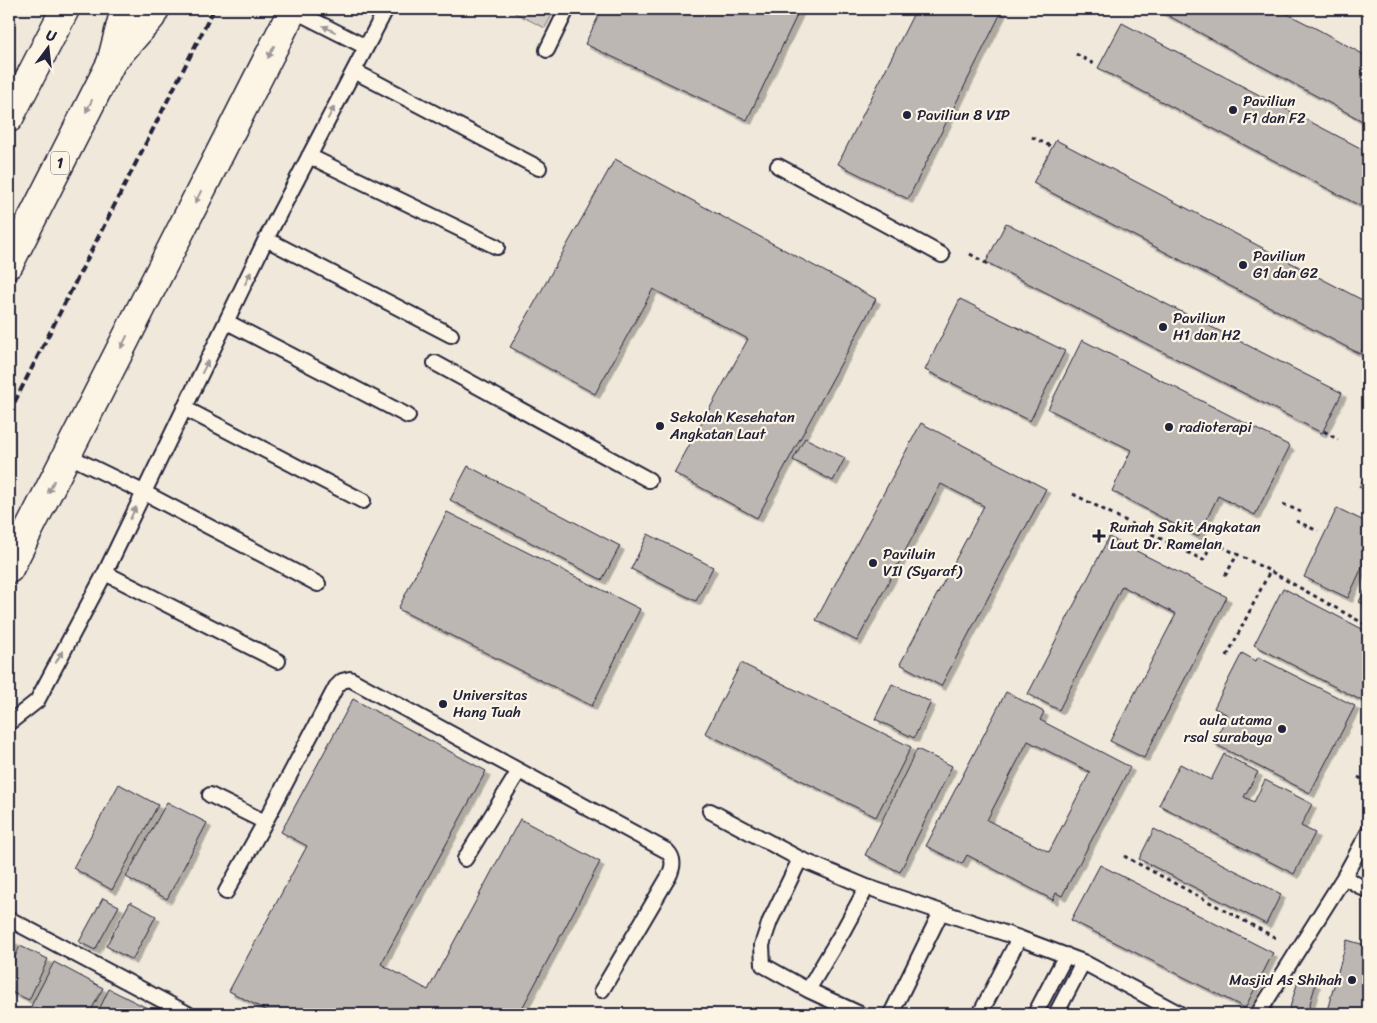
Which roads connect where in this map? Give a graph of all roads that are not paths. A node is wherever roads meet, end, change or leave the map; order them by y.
1 (65, 9) edge
2 (125, 9) edge
3 (156, 9) edge
4 (293, 9) edge
5 (386, 9) edge
6 (567, 9) edge
7 (366, 47) junction
8 (547, 50) dead end
9 (111, 63) junction
10 (354, 71) junction
11 (9, 118) edge
12 (308, 156) junction
13 (778, 166) dead end
14 (539, 168) dead end
15 (266, 239) junction
16 (497, 247) dead end
17 (942, 255) dead end
18 (9, 264) edge
19 (227, 322) junction
20 (451, 335) dead end
21 (435, 363) dead end
22 (184, 408) junction
23 (408, 416) dead end
24 (67, 455) junction
25 (649, 480) dead end
26 (143, 492) junction
27 (363, 501) dead end
28 (9, 570) edge
29 (105, 573) junction
30 (318, 584) dead end
31 (278, 661) dead end
32 (9, 722) edge
33 (519, 772) junction
34 (210, 795) dead end
35 (710, 811) dead end
36 (265, 822) junction
37 (1368, 833) edge
38 (465, 859) dead end
39 (800, 859) junction
40 (1344, 877) junction
41 (867, 887) junction
42 (1368, 891) edge
43 (226, 892) dead end
44 (941, 912) junction
45 (9, 919) edge
46 (1019, 938) junction
47 (1066, 955) junction
48 (1083, 962) junction
49 (602, 990) dead end
50 (808, 990) junction
51 (188, 1014) edge
52 (860, 1014) edge
53 (891, 1014) edge
54 (980, 1014) edge
55 (1035, 1014) edge
56 (1056, 1014) edge
57 (1180, 1014) edge
58 (1258, 1014) edge

1 - 11 main road
2 - 9 main road, 1
3 - 9 main road, 1
7 -> 4 lane
4 -> 24 main road
5 - 7 lane
6 - 8 lane
7 - 10 lane
9 -> 18 main road, 1
12 -> 10 lane
10 - 14 lane
12 - 15 lane
12 - 16 lane
13 - 17 lane
19 -> 15 lane
15 - 20 lane
22 -> 19 lane
19 - 23 lane
21 - 25 lane
22 - 26 lane
22 - 27 lane
24 - 26 lane
24 -> 28 main road
29 -> 26 lane
26 - 30 lane
29 - 31 lane
32 -> 29 lane
33 - 36 lane
33 - 38 lane
33 - 49 lane
34 - 36 lane
35 - 39 lane
36 - 43 lane
37 - 40 lane
39 - 41 lane
39 - 50 lane
40 - 42 lane
40 - 58 lane
41 - 44 lane
41 - 50 lane
44 - 46 lane
44 - 53 lane
45 - 51 lane
46 - 47 lane
46 - 54 lane
47 - 48 lane
47 - 55 lane
48 - 56 lane
48 - 57 lane
50 - 52 lane

